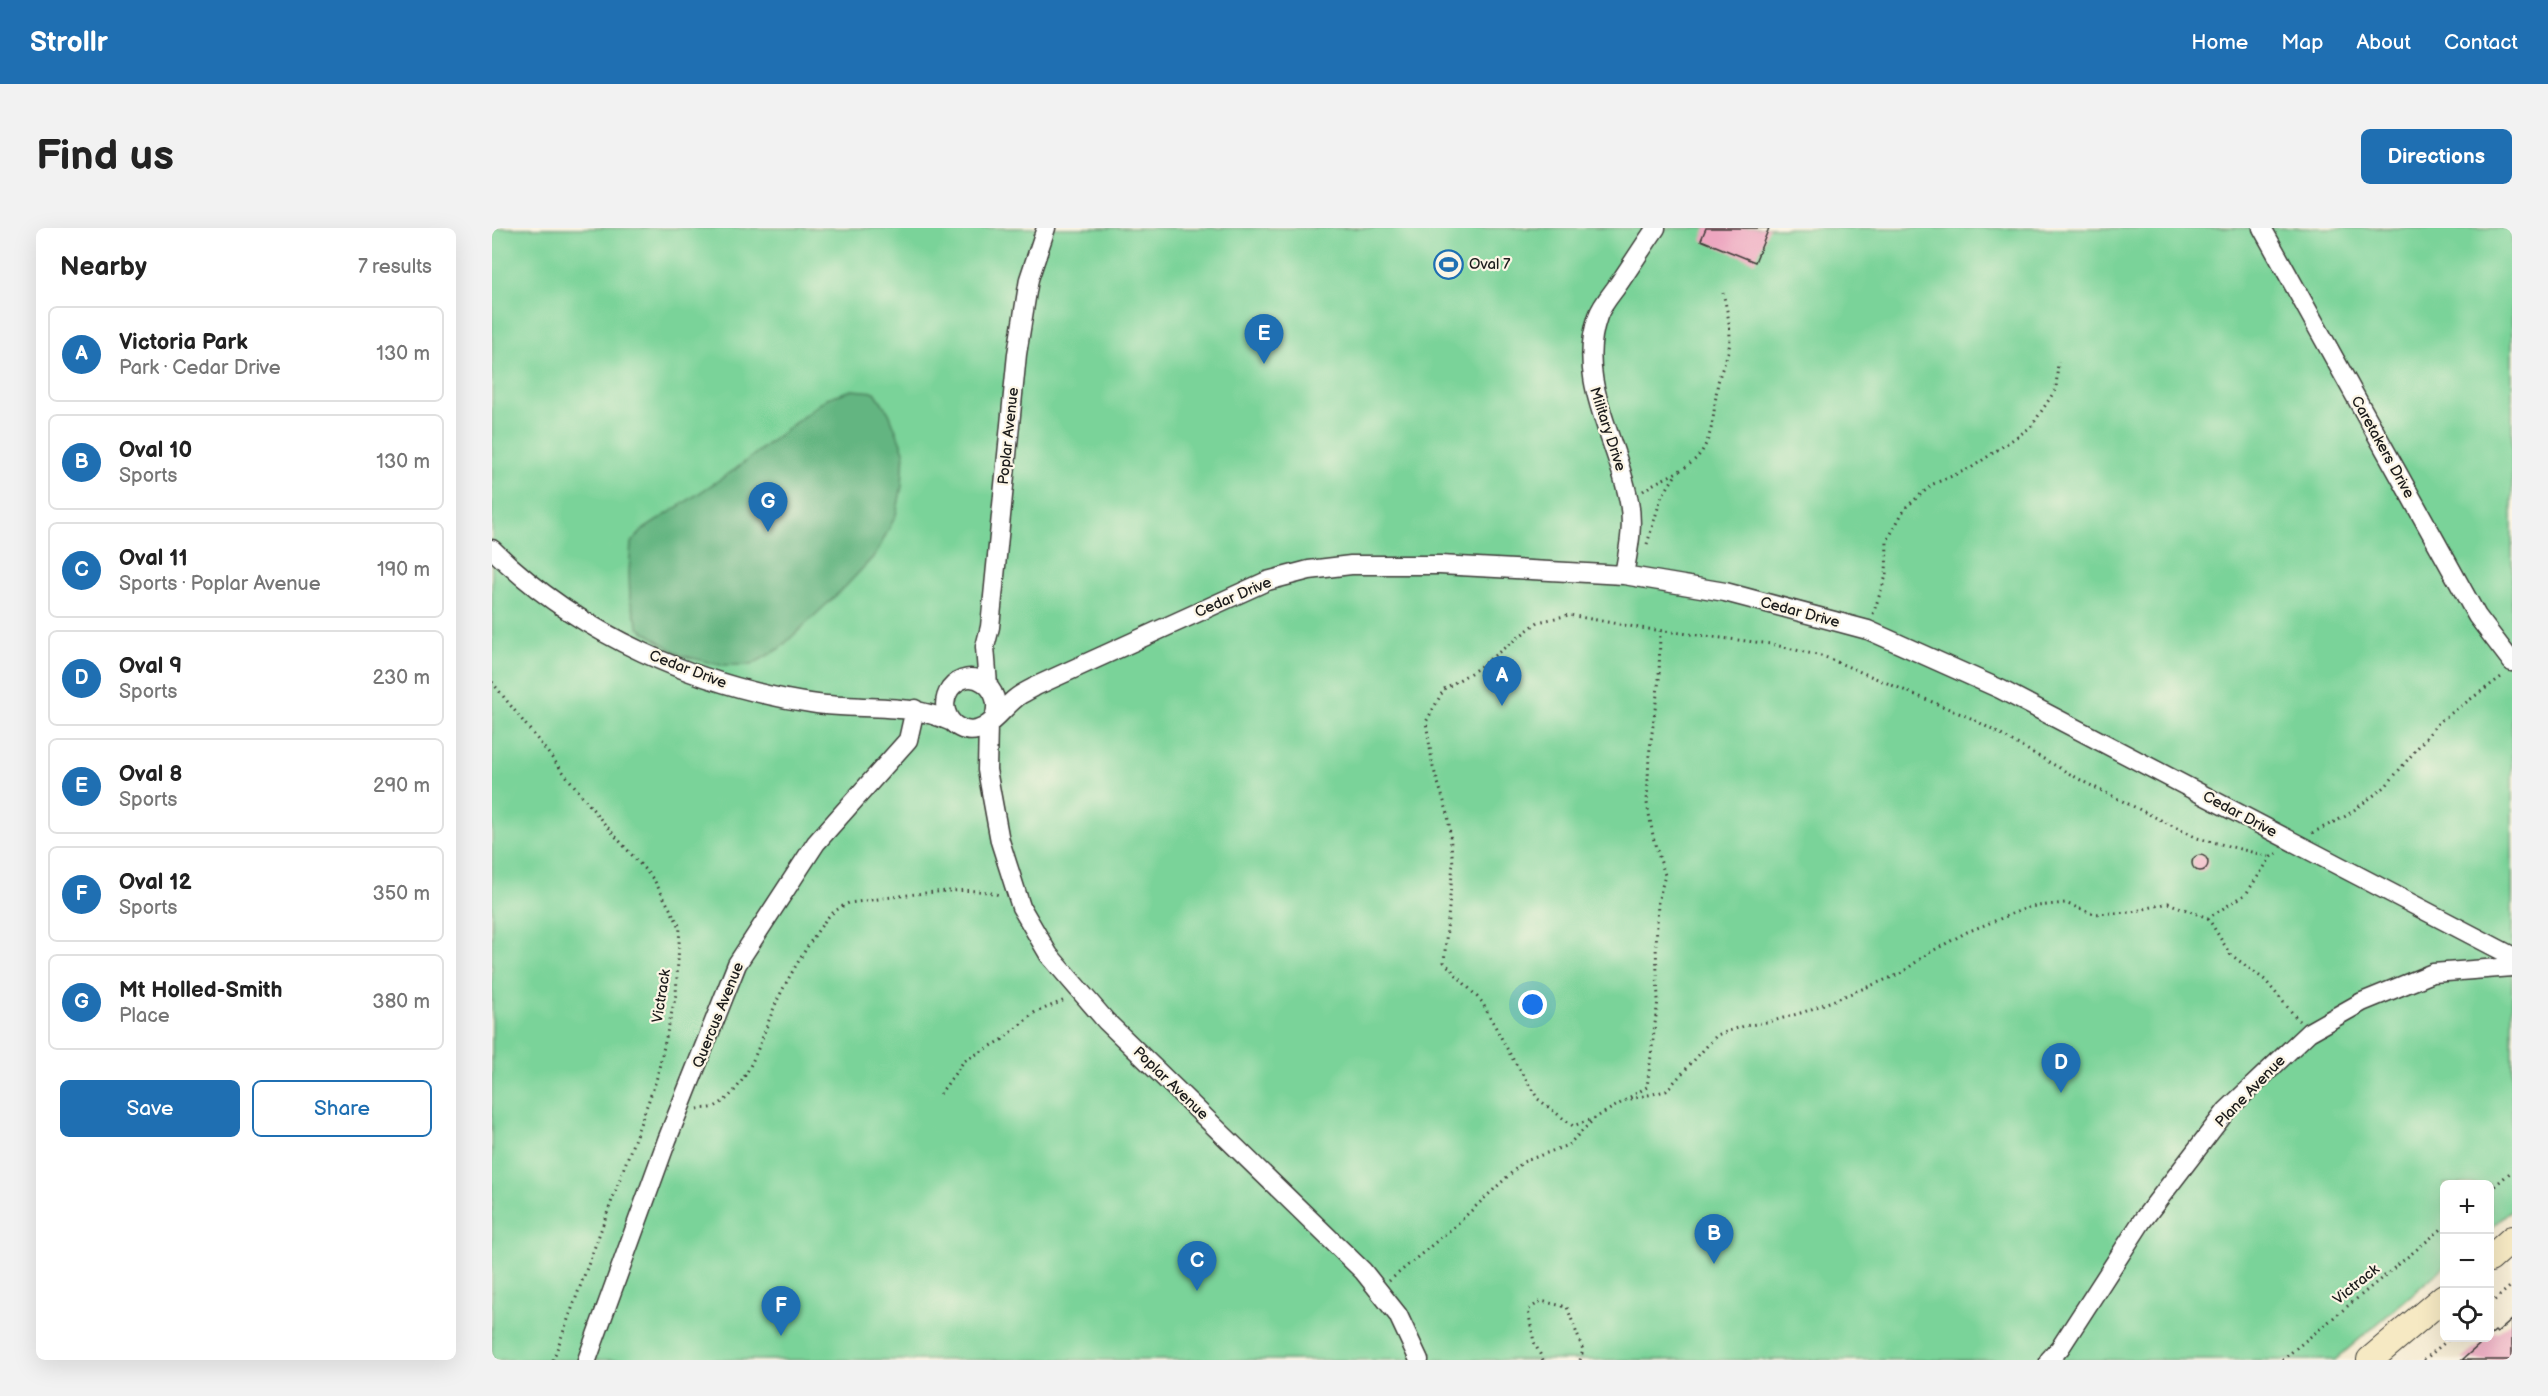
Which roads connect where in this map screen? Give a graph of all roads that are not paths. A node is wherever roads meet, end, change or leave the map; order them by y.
1 (1046, 228) edge
2 (1656, 228) edge
3 (2262, 228) edge
4 (492, 549) edge
5 (1624, 575) junction
6 (985, 647) junction
7 (2512, 662) edge
8 (964, 680) junction
9 (989, 686) junction
10 (1036, 686) junction
11 (946, 698) junction
12 (915, 710) junction
13 (991, 721) junction
14 (955, 725) junction
15 (987, 770) junction
16 (2512, 956) edge
17 (2512, 967) edge
18 (2512, 1239) edge
19 (2494, 1255) edge
20 (2440, 1301) edge
21 (587, 1360) edge
22 (1419, 1360) edge
23 (2049, 1360) edge
24 (2370, 1360) edge

1 - 6 street, Poplar Avenue
2 - 5 street, Military Drive
3 - 7 street, Caretakers Drive
4 - 12 street, Cedar Drive
5 - 10 street, Cedar Drive
5 - 16 street, Cedar Drive
6 - 8 street, Poplar Avenue
6 - 9 street, Poplar Avenue
8 - 9 street
8 - 11 street
9 - 10 street, Cedar Drive
9 - 13 street
10 - 13 street, Cedar Drive
11 - 12 street, Cedar Drive
11 - 14 street
12 - 14 street, Cedar Drive
12 - 21 street, Quercus Avenue
13 - 14 street
13 - 15 street, Poplar Avenue
14 - 15 street, Poplar Avenue
15 - 22 street, Poplar Avenue
17 - 23 street, Plane Avenue
18 - 19 main road
20 - 24 main road

